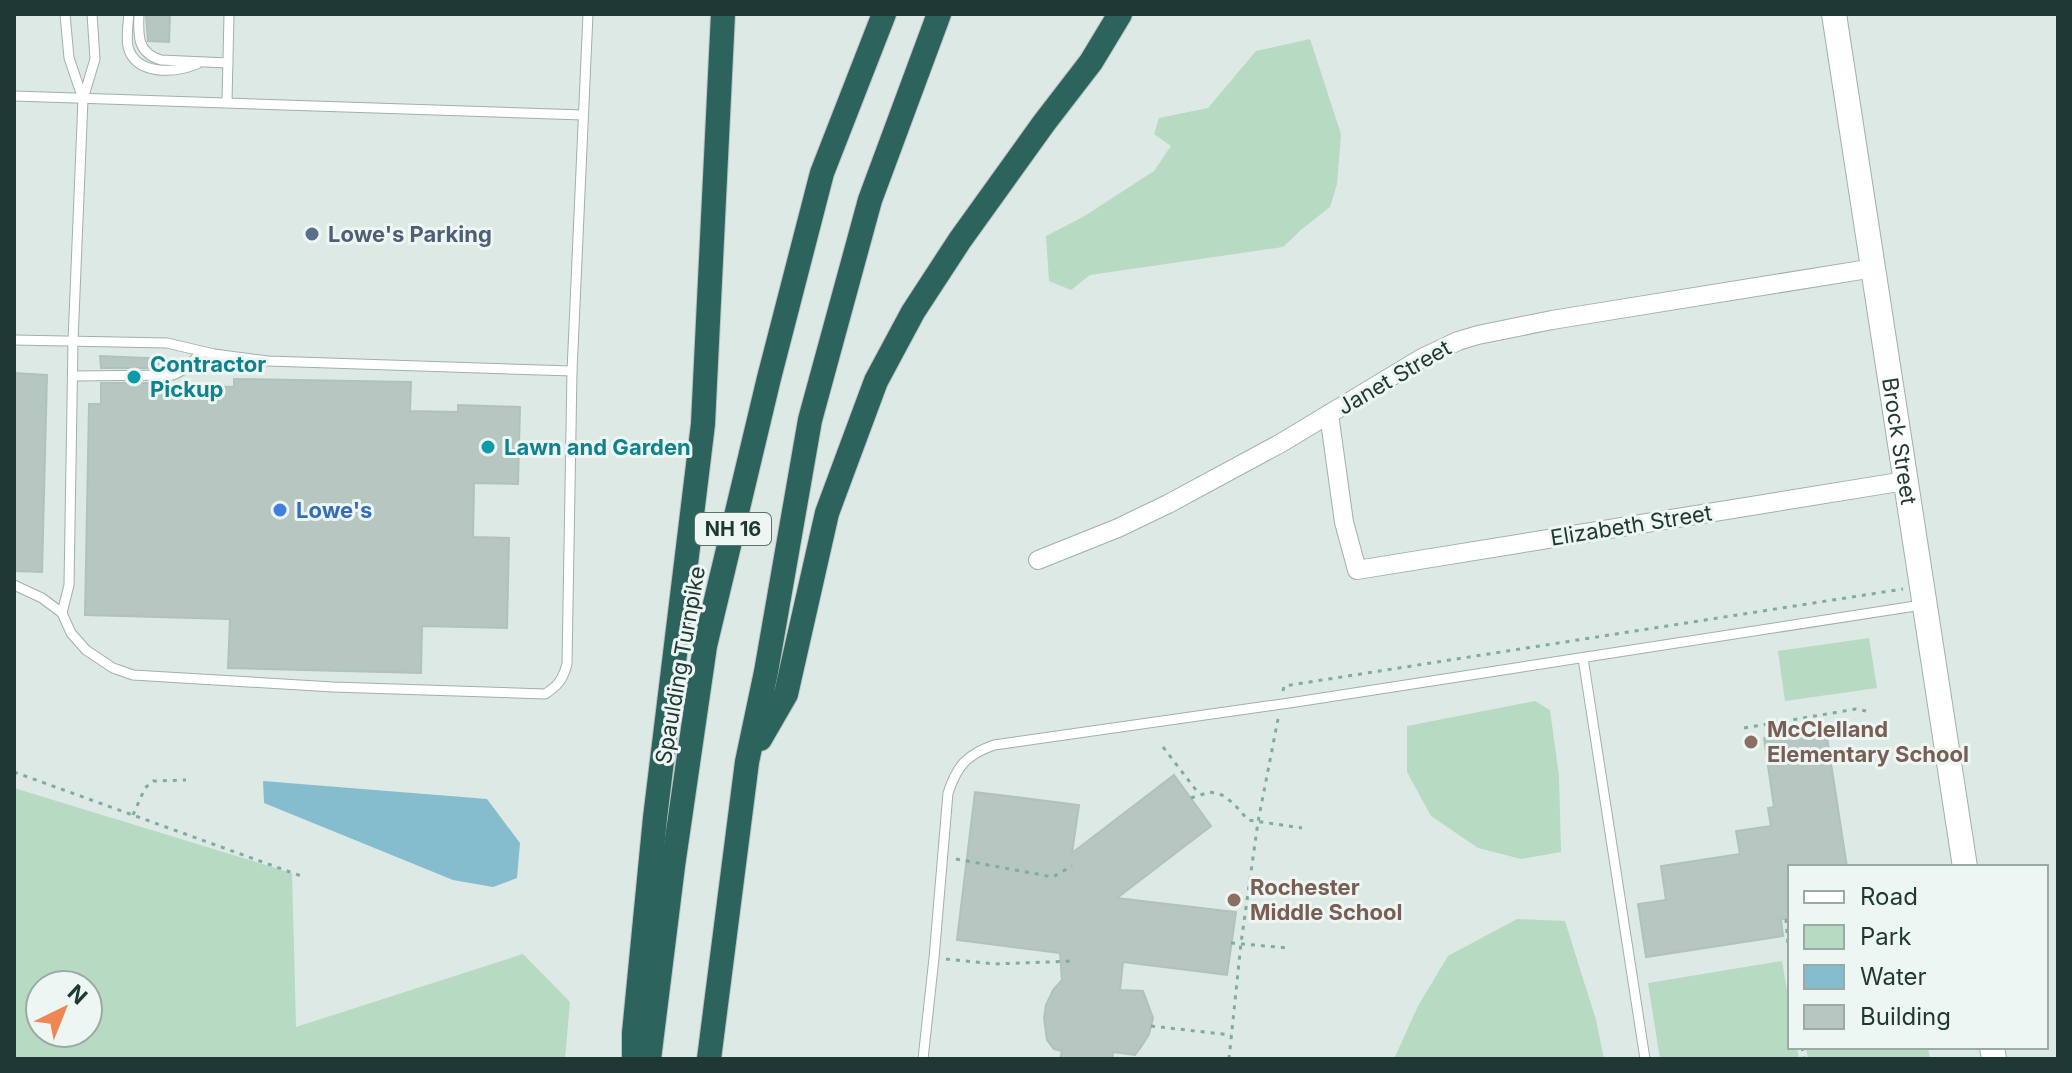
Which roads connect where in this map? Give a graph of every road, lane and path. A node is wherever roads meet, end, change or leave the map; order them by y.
1 (65, 14) edge
2 (92, 14) edge
3 (129, 14) edge
4 (139, 14) edge
5 (229, 14) edge
6 (588, 14) edge
7 (723, 14) edge
8 (884, 14) edge
9 (939, 14) edge
10 (1120, 14) edge
11 (1834, 14) edge
12 (202, 62) junction
13 (228, 63) junction
14 (14, 96) edge
15 (83, 99) junction
16 (227, 102) junction
17 (583, 115) junction
18 (1874, 268) junction
19 (14, 340) edge
20 (73, 341) junction
21 (202, 352) junction
22 (572, 371) junction
23 (73, 376) junction
24 (1329, 414) junction
25 (1905, 481) junction
26 (1038, 560) dead end
27 (14, 585) edge
28 (1906, 589) dead end
29 (1925, 605) junction
30 (62, 613) junction
31 (1583, 658) junction
32 (1281, 704) junction
33 (1866, 711) dead end
34 (1744, 728) dead end
35 (1163, 747) dead end
36 (747, 762) junction
37 (14, 772) edge
38 (186, 780) dead end
39 (1199, 794) junction
40 (1191, 798) dead end
41 (133, 815) junction
42 (1258, 822) junction
43 (1302, 828) dead end
44 (942, 858) junction
45 (1965, 865) edge
46 (1072, 866) dead end
47 (304, 877) dead end
48 (1786, 919) dead end
49 (1231, 943) dead end
50 (1241, 943) junction
51 (1788, 944) edge
52 (1288, 948) dead end
53 (934, 958) junction
54 (1073, 961) dead end
55 (1151, 1026) dead end
56 (1232, 1035) junction
57 (634, 1059) edge
58 (649, 1059) edge
59 (709, 1059) edge
60 (923, 1059) edge
61 (1229, 1059) edge
62 (1645, 1059) edge

1 - 15 lane
2 - 15 lane
3 - 12 lane
4 - 12 lane
5 - 13 lane
6 - 17 lane
7 - 57 highway
8 - 58 highway, Spaulding Turnpike / NH 16
9 - 36 highway, NH 16
10 - 36 highway
11 - 18 street, Brock Street
12 - 13 lane
13 - 16 lane
14 - 15 lane
15 - 16 lane
15 - 20 lane
16 - 17 lane
17 - 22 lane
18 - 24 street, Janet Street
18 - 25 street, Brock Street
19 - 20 lane
20 - 21 lane
20 - 23 lane
21 - 22 lane
21 - 23 lane
22 - 30 lane
23 - 30 lane
24 - 25 street, Elizabeth Street
24 - 26 street, Janet Street
25 - 29 street, Brock Street
27 - 30 lane
28 - 32 path
29 - 31 lane
29 - 45 street, Brock Street
31 - 32 lane
31 - 62 lane
32 - 42 path
32 - 44 lane
33 - 34 path
35 - 39 path
36 - 59 highway, NH 16
37 - 41 path
38 - 41 path
39 - 40 path
39 - 42 path
41 - 47 path
42 - 43 path
42 - 50 path
44 - 46 path
44 - 53 lane
48 - 51 path
49 - 50 path
50 - 52 path
50 - 56 path
53 - 54 path
53 - 60 lane
55 - 56 path
56 - 61 path

